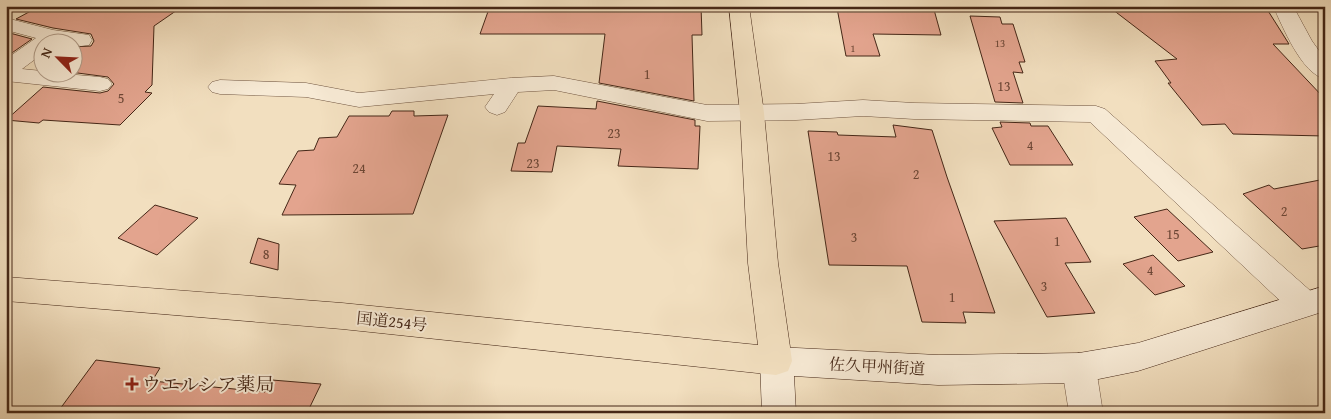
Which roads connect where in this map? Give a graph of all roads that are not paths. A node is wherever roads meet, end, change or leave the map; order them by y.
1 (739, 6) edge
2 (1283, 6) edge
3 (10, 17) edge
4 (33, 32) edge
5 (32, 52) edge
6 (6, 70) edge
7 (1325, 72) edge
8 (6, 74) edge
9 (100, 84) dead end
10 (511, 85) junction
11 (220, 87) dead end
12 (497, 107) dead end
13 (752, 113) junction
14 (6, 289) edge
15 (1314, 300) edge
16 (776, 361) junction
17 (1079, 368) junction
18 (778, 413) edge
19 (1086, 413) edge

1 - 13 highway
2 - 7 street
3 - 4 street
5 - 6 street
8 - 9 street
10 - 11 street
10 - 12 street
10 - 13 street
13 - 15 street
13 - 16 highway
14 - 16 highway, 国道254号
15 - 17 street, 佐久甲州街道
16 - 17 street, 佐久甲州街道
16 - 18 street
17 - 19 street

